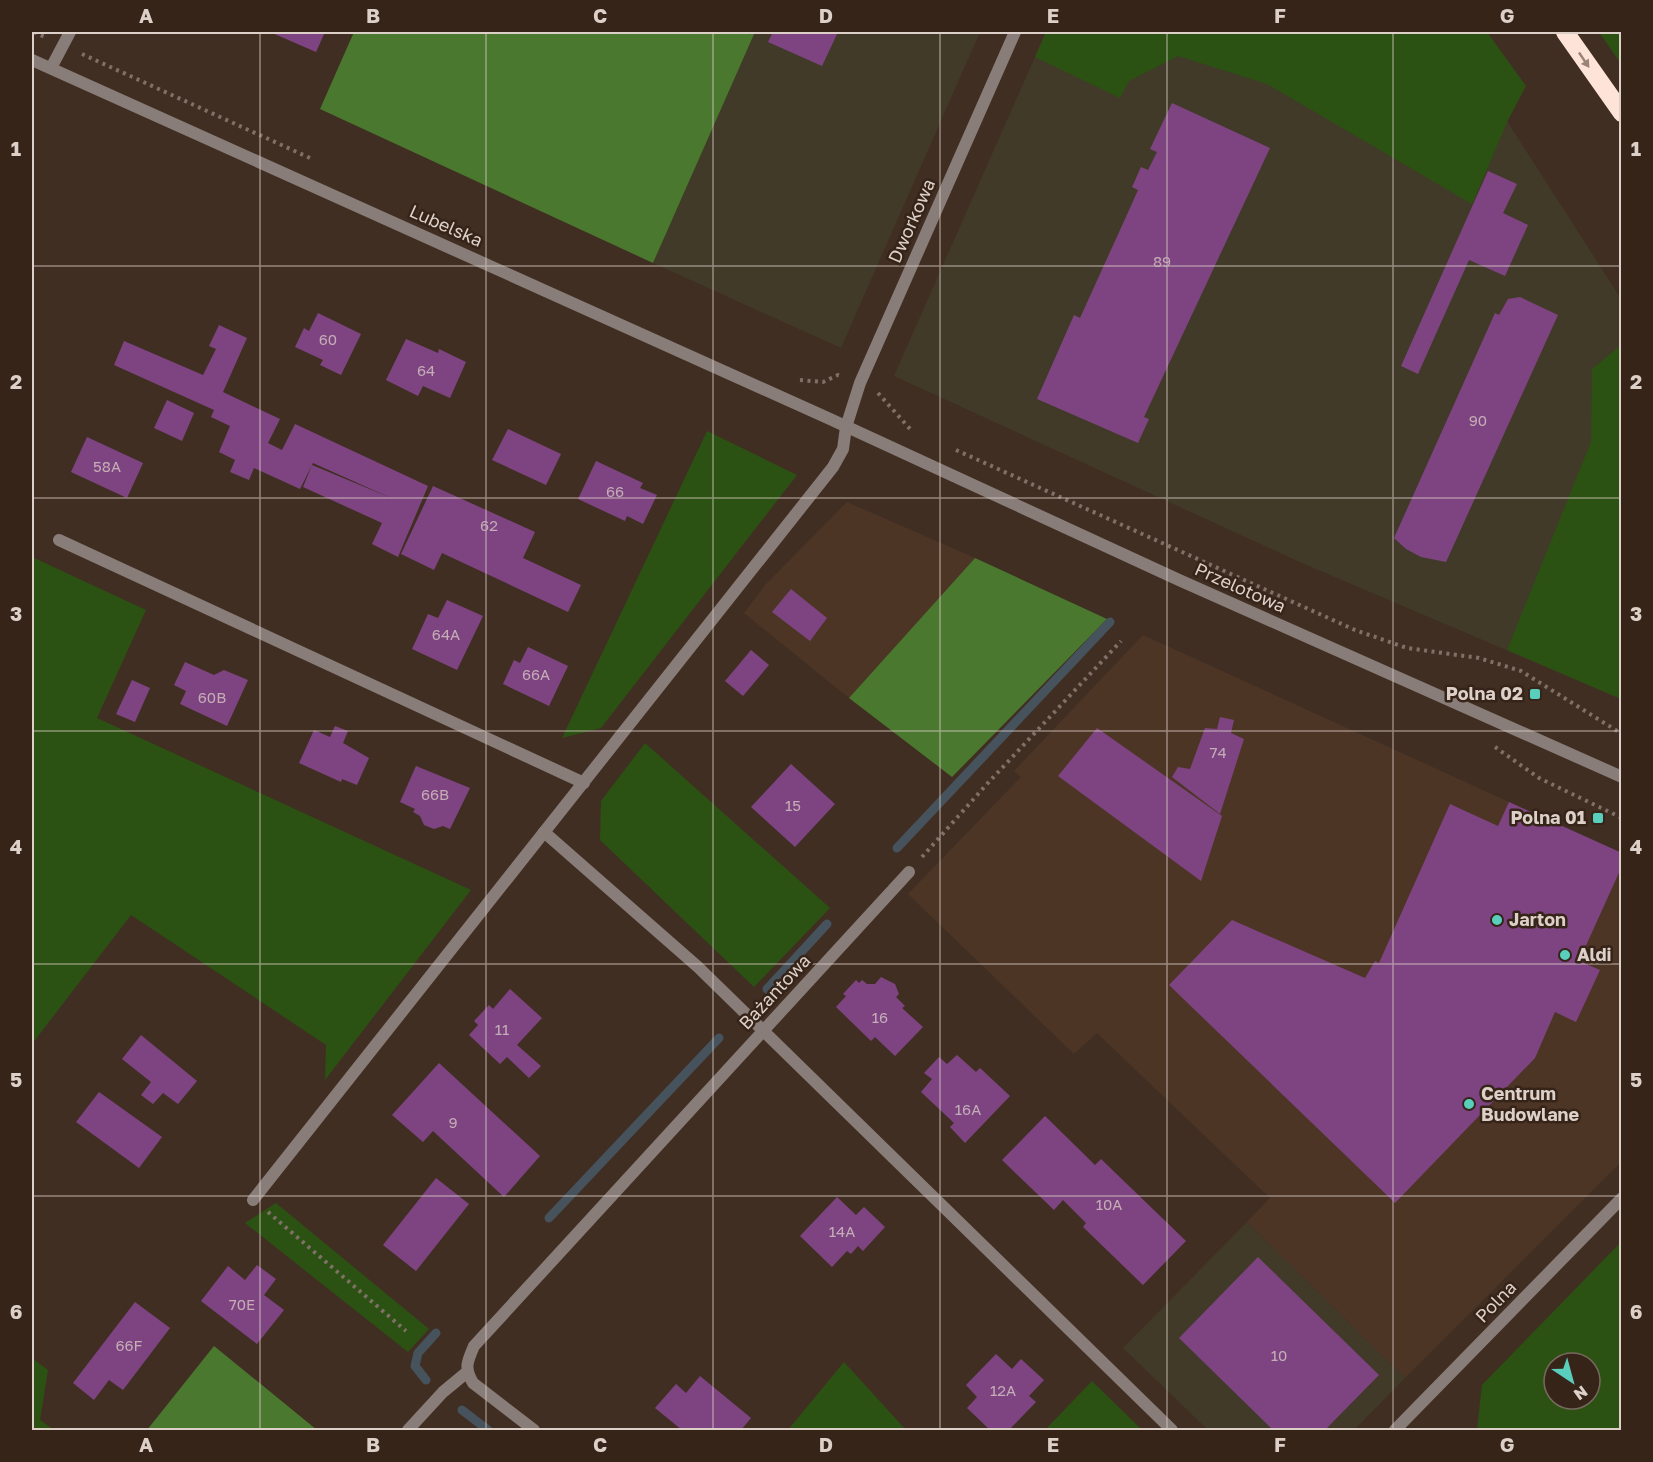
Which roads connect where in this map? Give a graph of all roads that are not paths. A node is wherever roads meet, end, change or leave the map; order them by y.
1 (69, 32) edge
2 (1015, 32) edge
3 (1565, 32) edge
4 (32, 60) edge
5 (51, 68) junction
6 (1622, 113) edge
7 (846, 427) junction
8 (59, 540) dead end
9 (1622, 777) edge
10 (584, 783) junction
11 (544, 831) junction
12 (909, 872) road end
13 (764, 1031) junction
14 (1622, 1198) edge
15 (253, 1200) road end
16 (466, 1373) junction
17 (408, 1431) edge
18 (534, 1431) edge
19 (1172, 1431) edge
20 (1395, 1431) edge

1 - 5 street
2 - 7 street, Dworkowa
3 -> 6 highway
4 - 5 street, Lubelska
5 - 7 street, Lubelska
7 - 9 street, Przelotowa
7 - 10 street, Dworkowa
8 - 10 street
10 - 11 street, Dworkowa
11 - 13 street
11 - 15 street, Dworkowa
12 - 13 street, Bażantowa
13 - 16 street, Bażantowa
13 - 19 street
14 - 20 street, Polna
16 - 17 street
16 - 18 street

